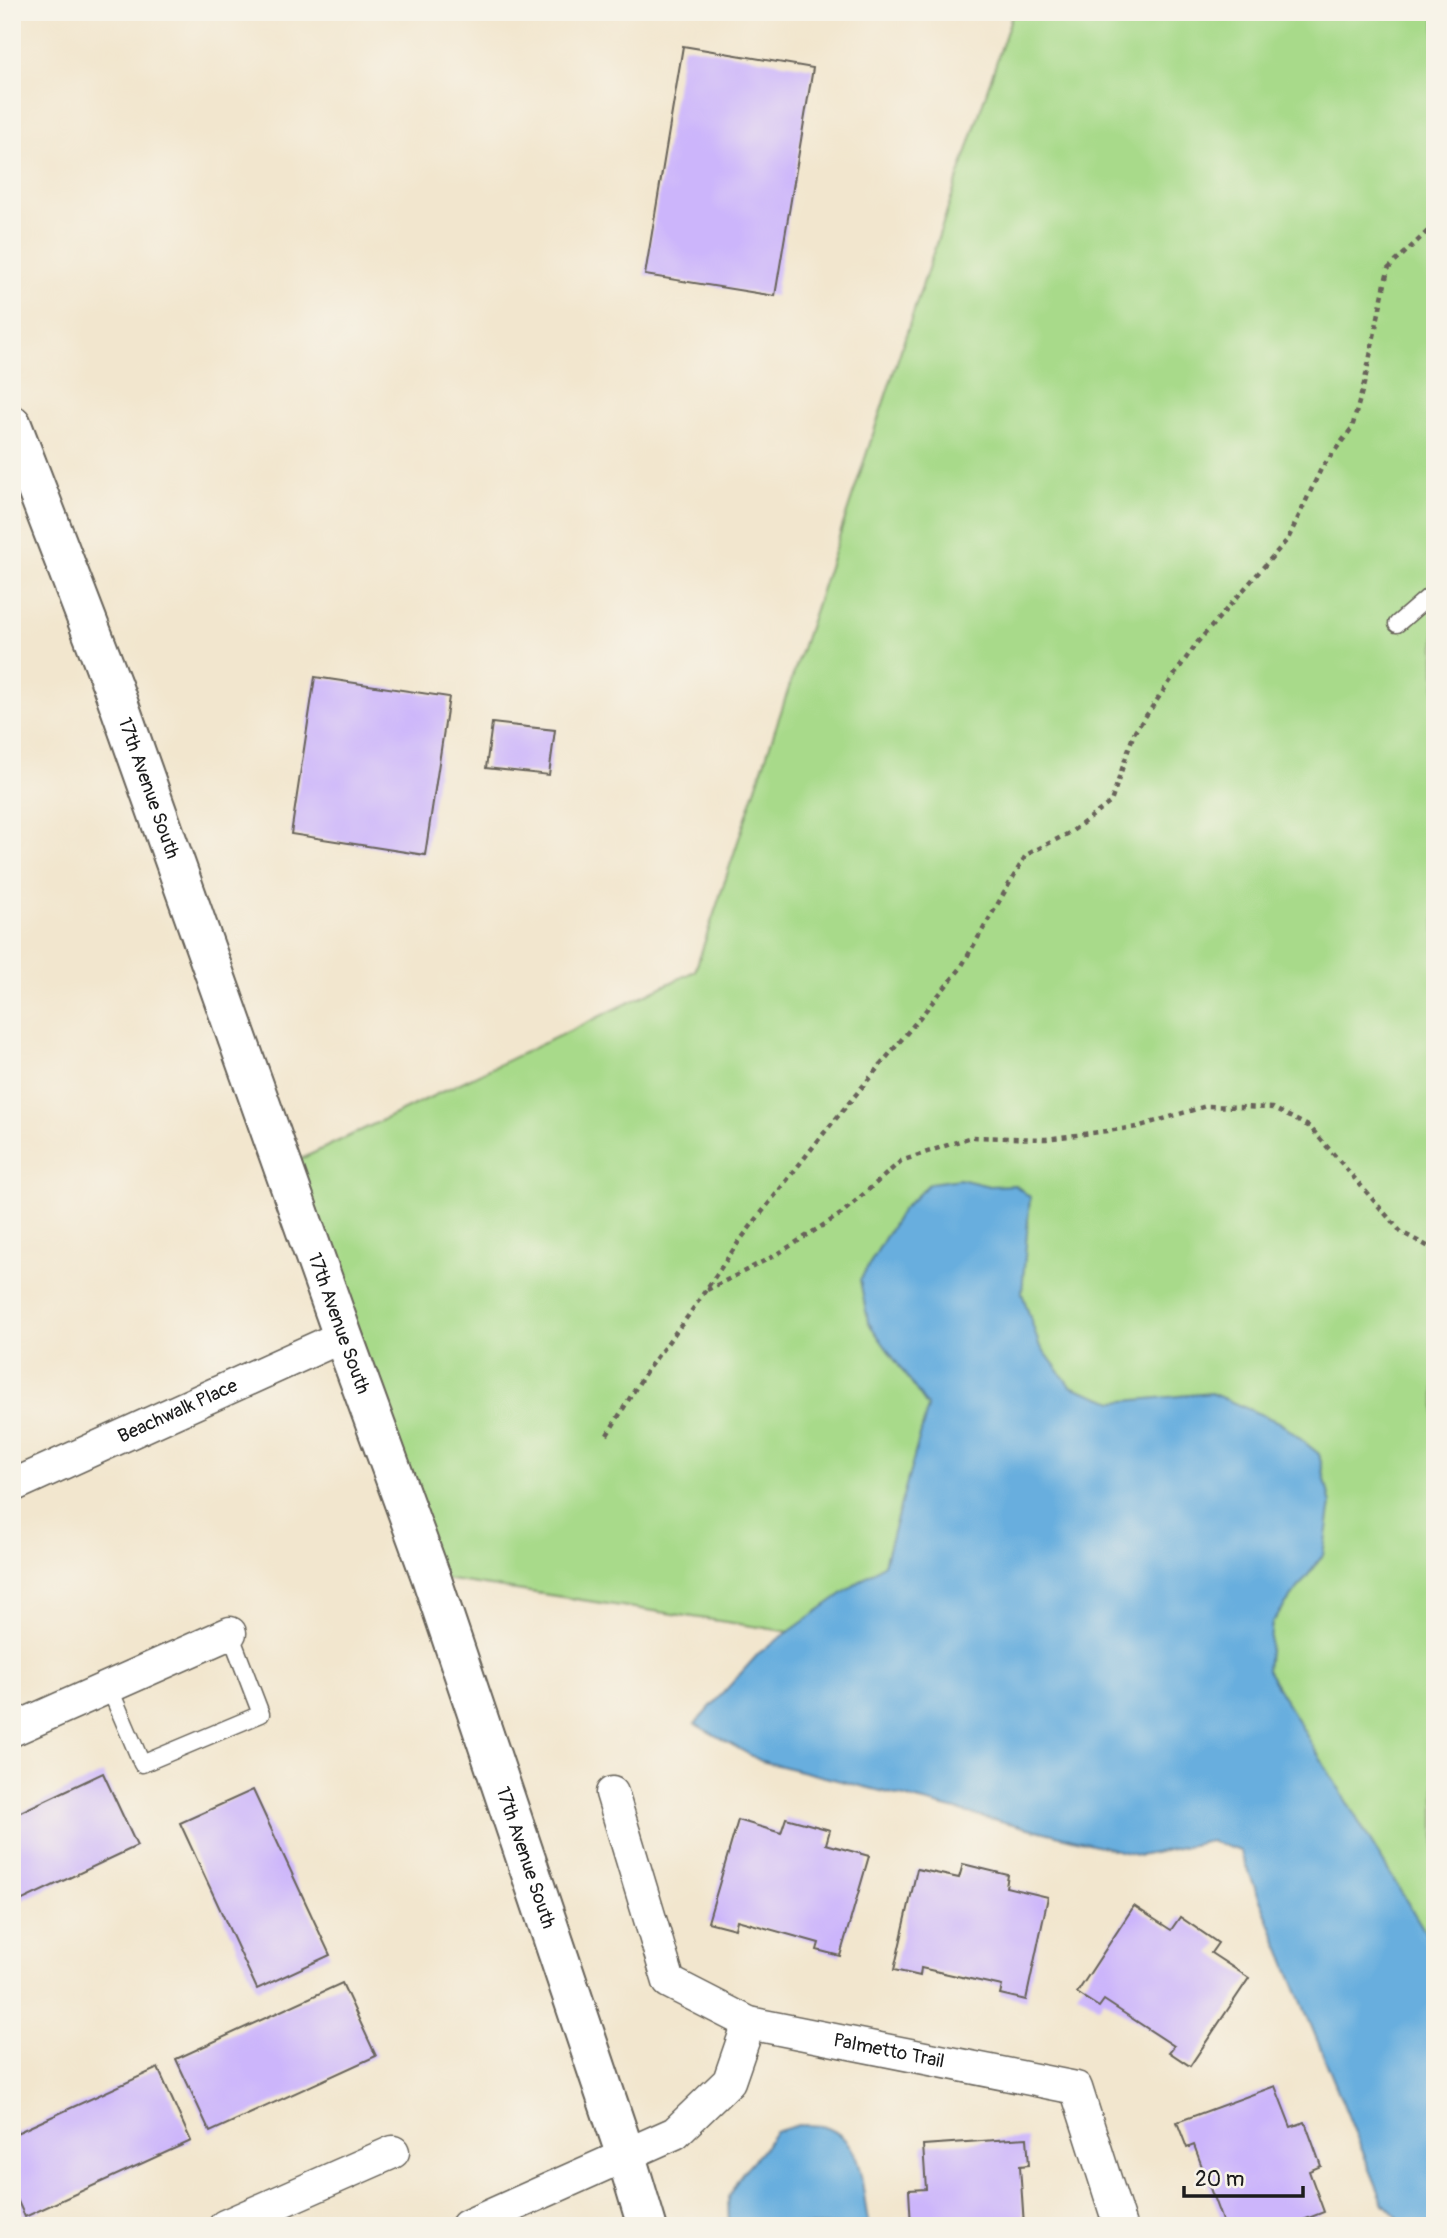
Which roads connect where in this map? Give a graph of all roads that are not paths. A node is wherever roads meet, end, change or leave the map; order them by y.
1 (12, 425) edge
2 (1435, 592) edge
3 (1397, 624) dead end
4 (342, 1336) junction
5 (12, 1486) edge
6 (230, 1633) joint
7 (109, 1687) junction
8 (12, 1730) edge
9 (611, 1793) dead end
10 (749, 2023) junction
11 (393, 2152) dead end
12 (626, 2156) junction
13 (225, 2226) edge
14 (467, 2226) edge
15 (647, 2226) edge
16 (1120, 2226) edge

1 - 4 street, 17th Avenue South
2 - 3 lane
4 - 5 street, Beachwalk Place
4 - 12 street, 17th Avenue South
6 - 7 street
6 - 7 lane
7 - 8 street
9 - 10 street
10 - 12 street
10 - 16 street, Palmetto Trail
11 - 13 street
12 - 14 street
12 - 15 street, 17th Avenue South

